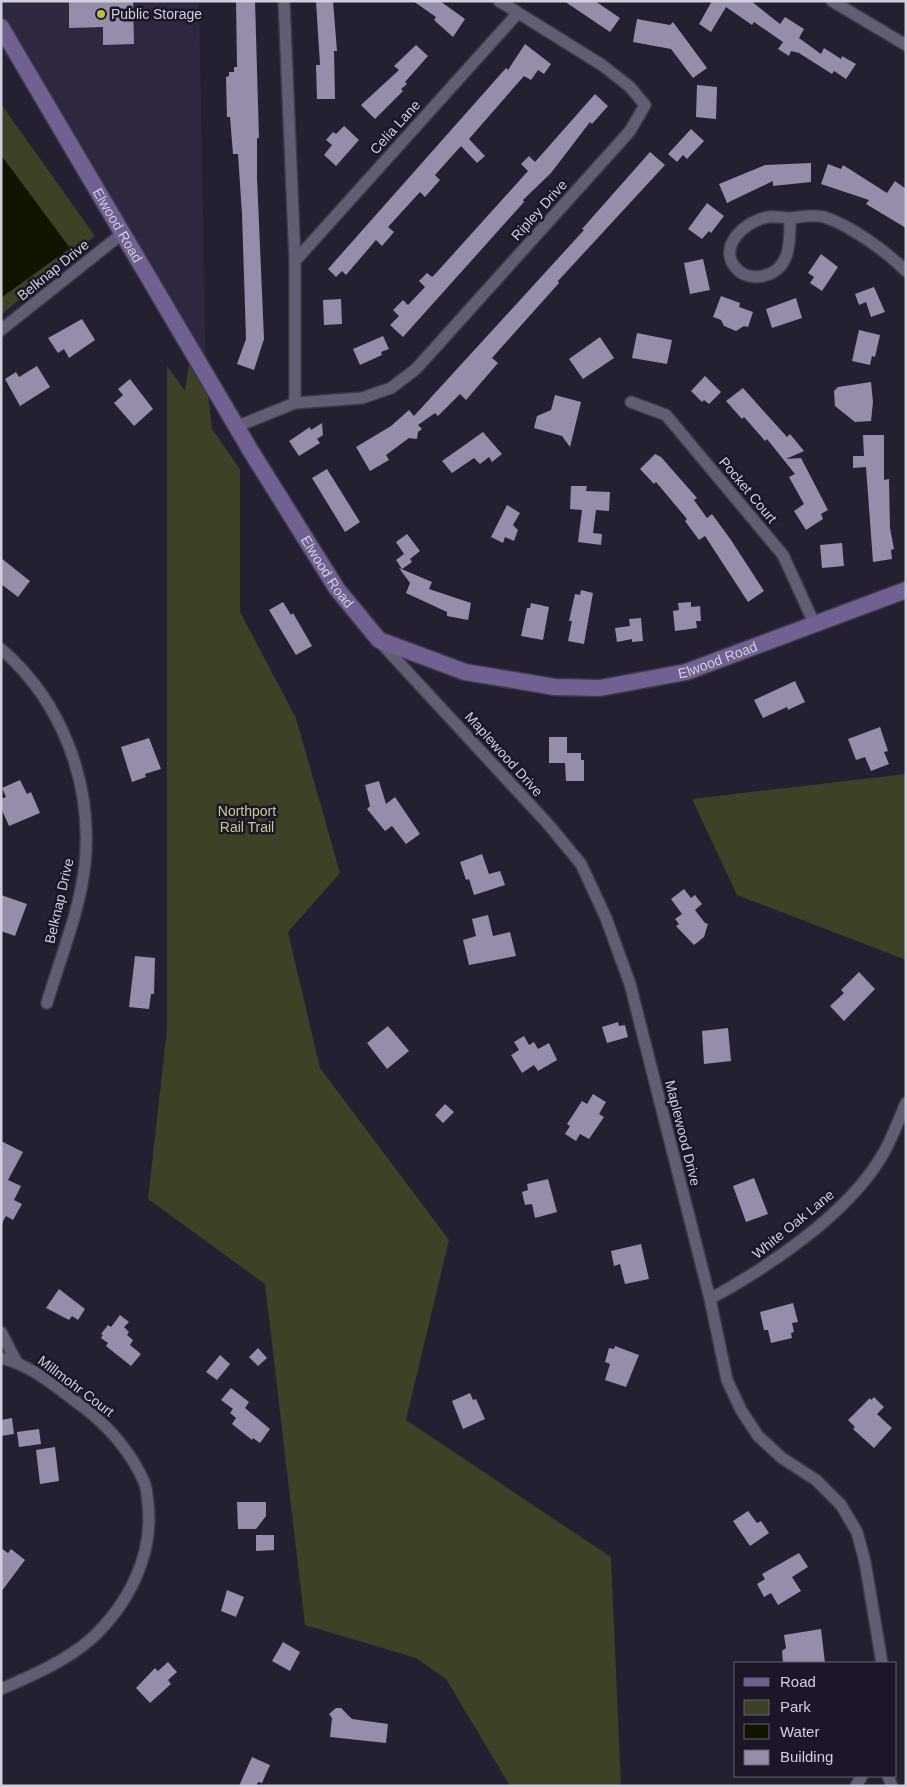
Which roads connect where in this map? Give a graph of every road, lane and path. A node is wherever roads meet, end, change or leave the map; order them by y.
1 (284, 1) edge
2 (499, 1) edge
3 (832, 1) edge
4 (518, 13) junction
5 (1, 27) edge
6 (906, 45) edge
7 (790, 218) junction
8 (123, 233) junction
9 (295, 261) junction
10 (906, 271) edge
11 (1, 330) edge
12 (631, 402) dead end
13 (295, 403) junction
14 (238, 426) junction
15 (906, 590) edge
16 (814, 623) junction
17 (379, 640) junction
18 (1, 649) edge
19 (46, 1003) dead end
20 (906, 1103) edge
21 (710, 1299) junction
22 (1, 1332) edge
23 (1, 1358) edge
24 (16, 1361) junction
25 (882, 1662) edge
26 (1, 1689) edge

1 - 9 street
2 - 4 street, Ripley Drive
3 - 6 street
4 - 9 street, Celia Lane
4 - 13 street, Ripley Drive
5 - 8 main road, Elwood Road
7 - 7 street
7 - 10 street
8 - 11 street, Belknap Drive
8 - 14 main road, Elwood Road
9 - 13 street
12 - 16 street, Pocket Court
13 - 14 street, Ripley Drive
14 - 17 main road, Elwood Road
15 - 16 main road, Elwood Road
16 - 17 main road, Elwood Road
17 - 21 street, Maplewood Drive
18 - 19 street, Belknap Drive
20 - 21 street, White Oak Lane
21 - 25 street, Maplewood Drive
22 - 24 street, Millmohr Court
23 - 24 street, Millmohr Court
24 - 26 street, Millmohr Court

